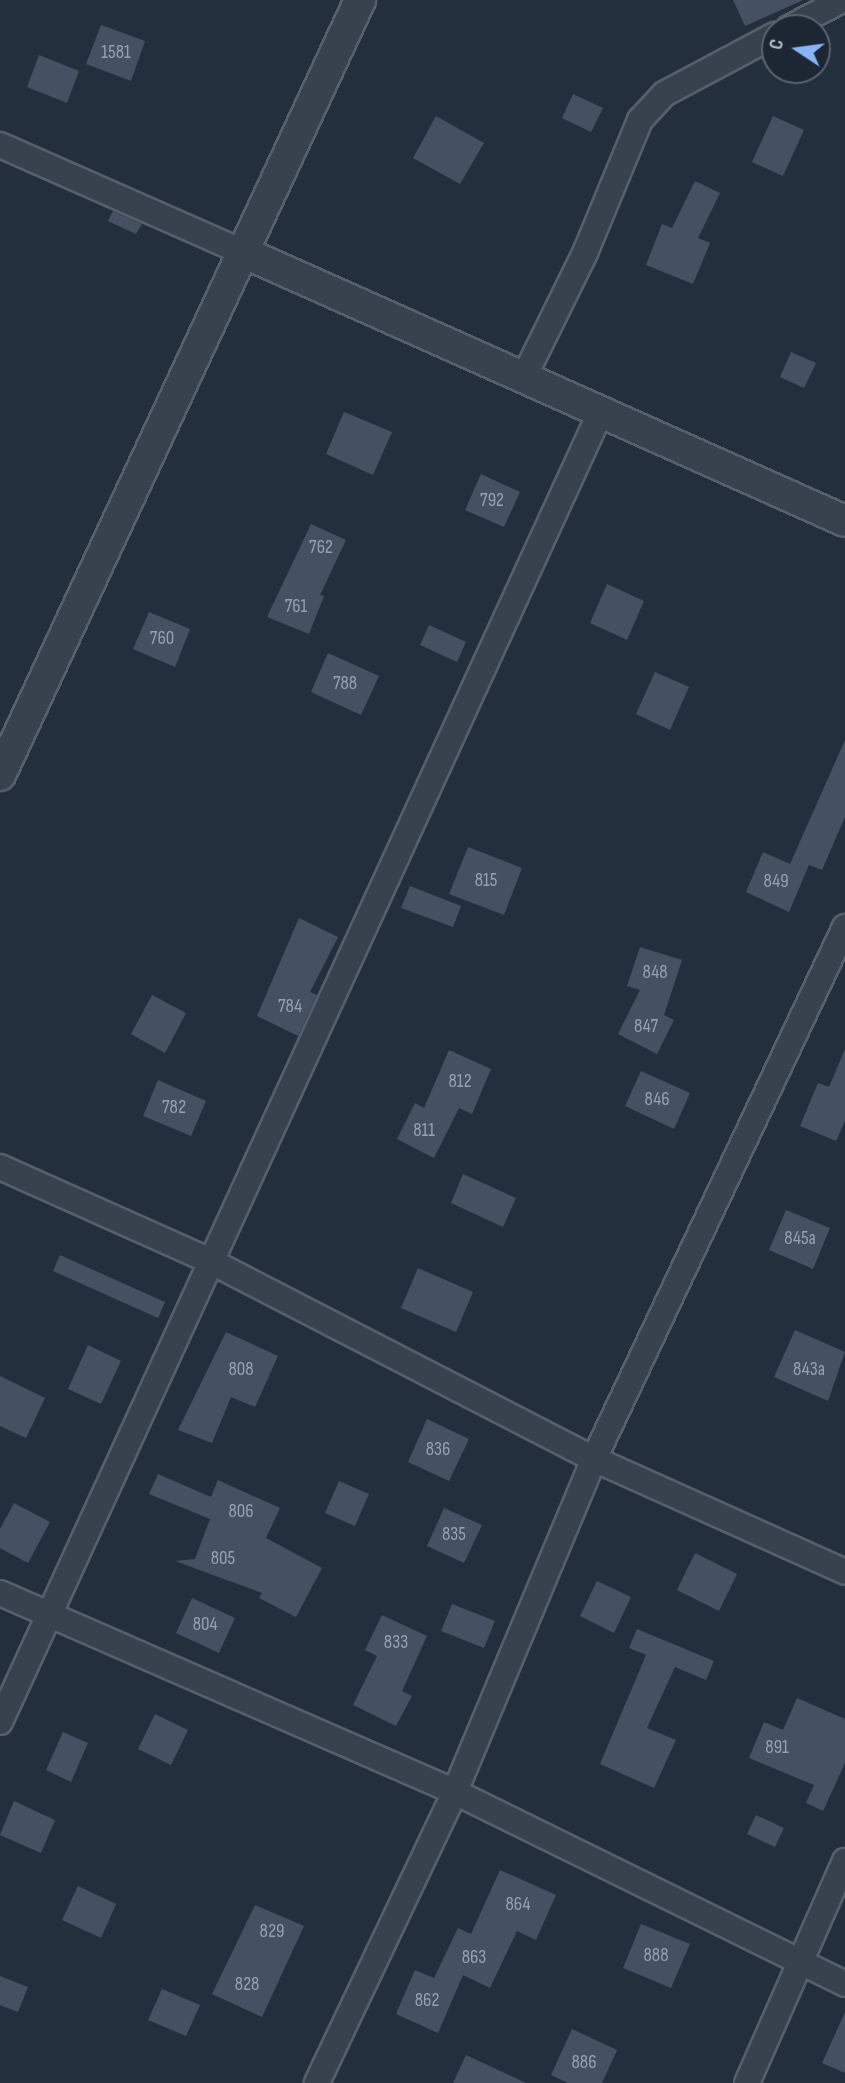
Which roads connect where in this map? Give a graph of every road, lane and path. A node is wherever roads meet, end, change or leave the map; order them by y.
1 (360, 0) edge
2 (842, 0) edge
3 (816, 14) edge
4 (761, 42) edge
5 (0, 145) edge
6 (245, 253) junction
7 (524, 377) junction
8 (601, 411) junction
9 (845, 521) edge
10 (0, 775) edge
11 (845, 927) edge
12 (0, 1167) edge
13 (210, 1261) junction
14 (594, 1459) junction
15 (845, 1572) edge
16 (0, 1593) edge
17 (50, 1615) junction
18 (0, 1723) edge
19 (455, 1791) junction
20 (845, 1861) edge
21 (802, 1964) junction
22 (845, 1984) edge
23 (317, 2083) edge
24 (747, 2083) edge

1 - 6 street
2 - 3 street
4 - 7 street
5 - 6 street
6 - 7 street
6 - 10 street
7 - 8 street
8 - 9 street
8 - 13 street
11 - 14 street
12 - 13 street
13 - 14 street
13 - 17 street
14 - 15 street
14 - 19 street
16 - 17 street
17 - 18 street
17 - 19 street
19 - 21 street
19 - 23 street
20 - 21 street
21 - 22 street
21 - 24 street

